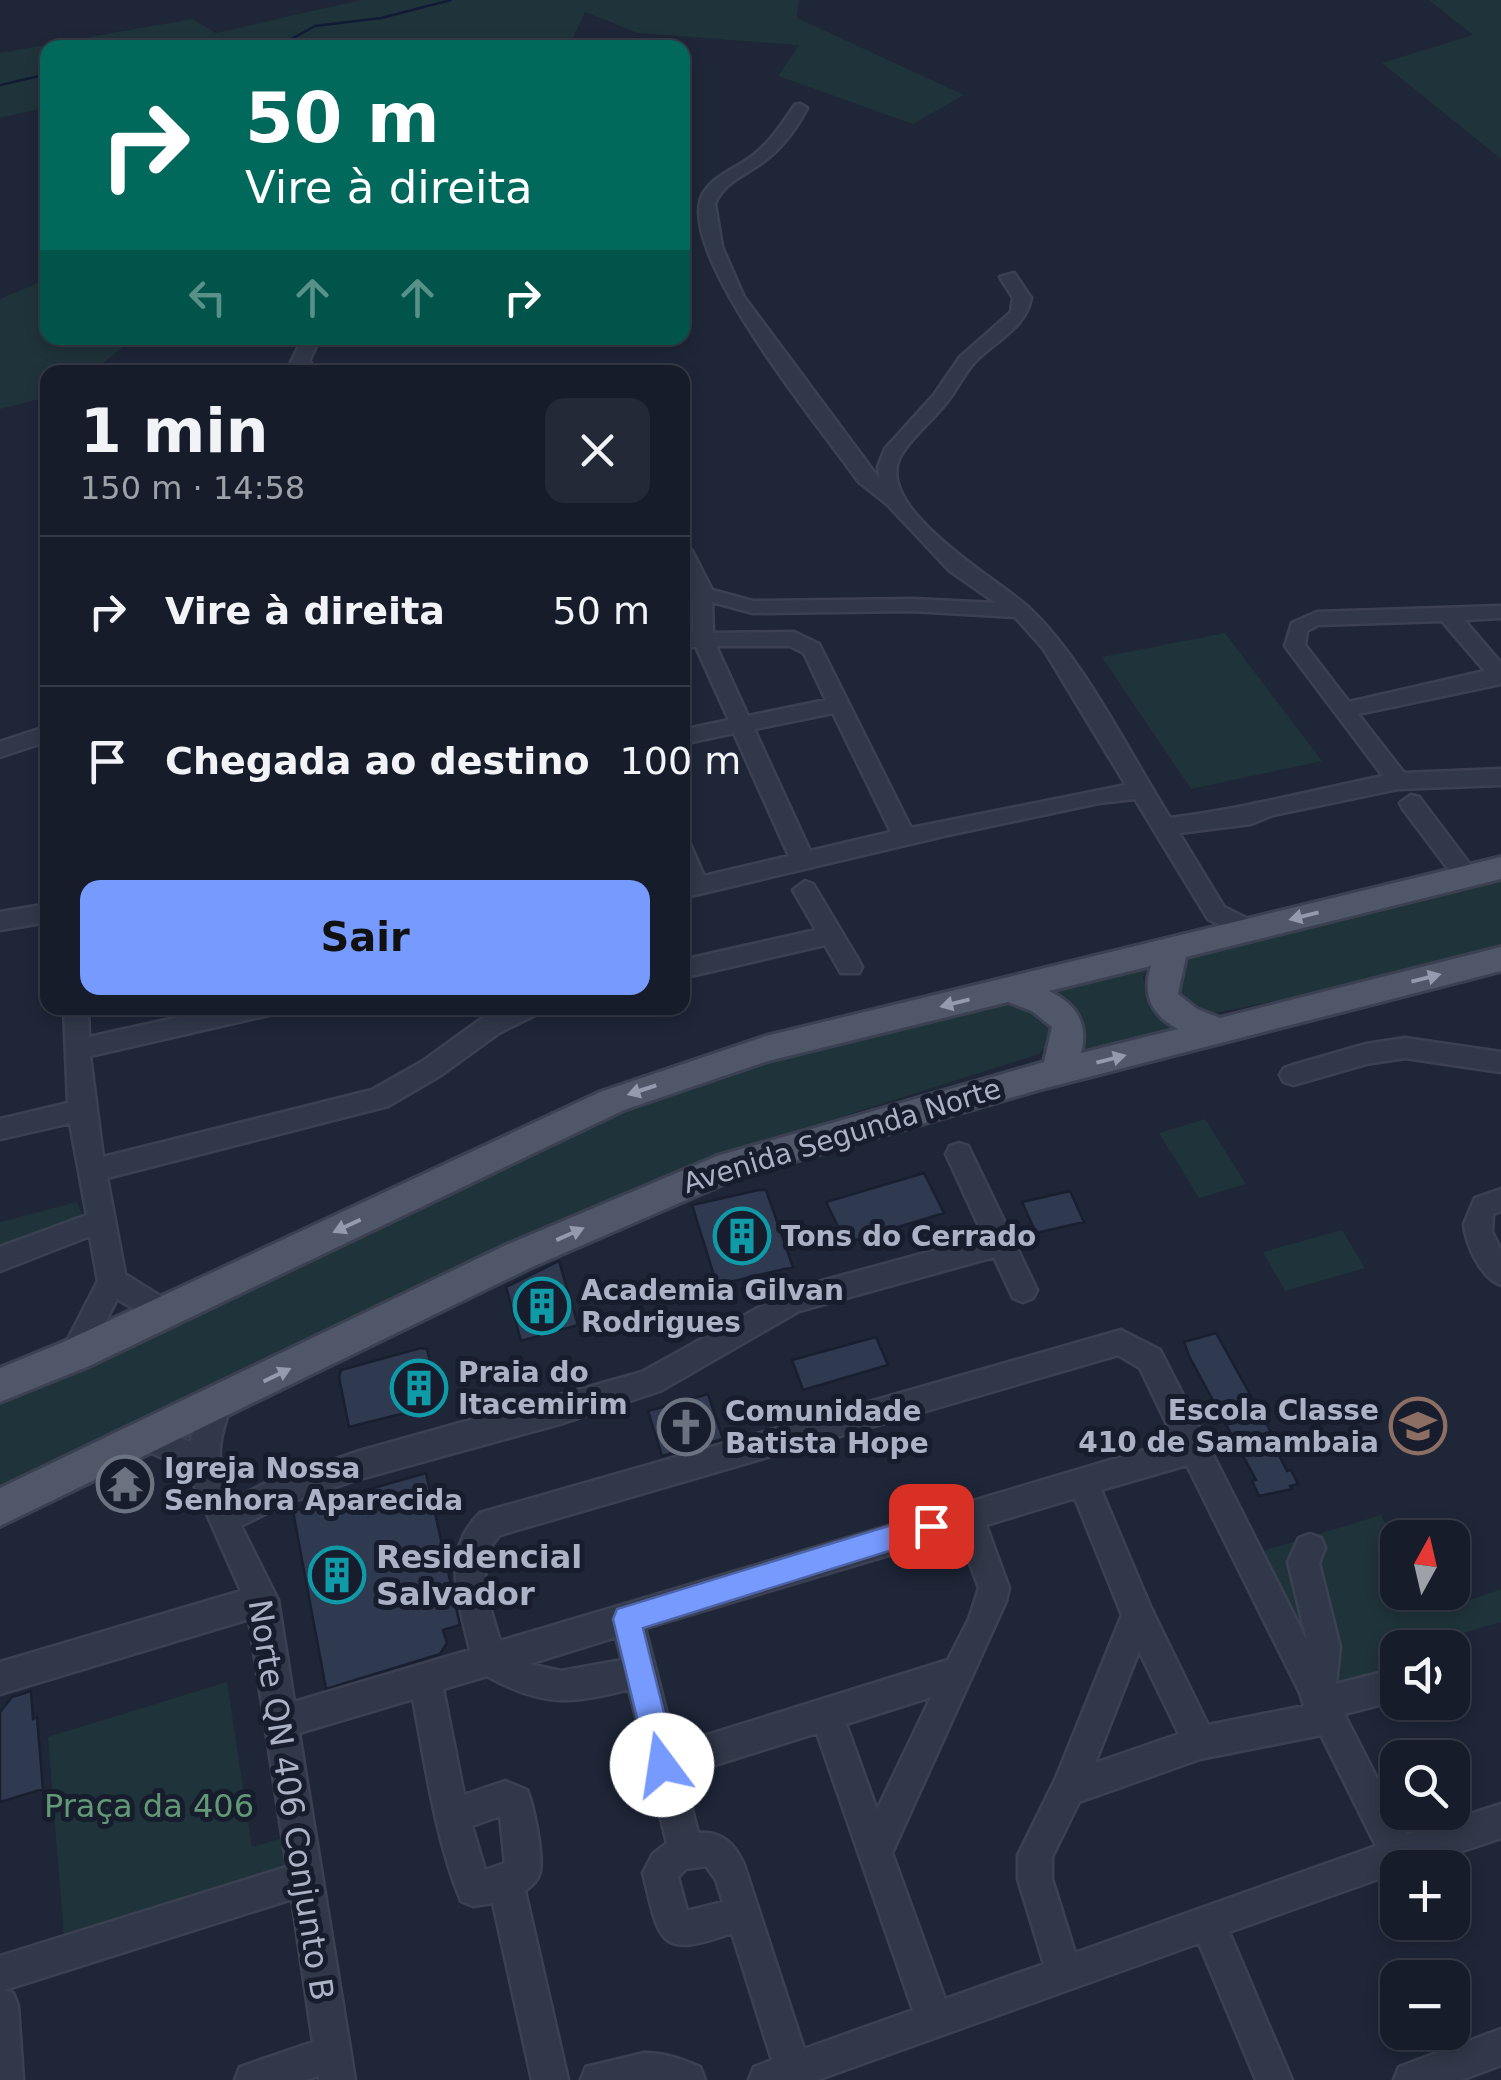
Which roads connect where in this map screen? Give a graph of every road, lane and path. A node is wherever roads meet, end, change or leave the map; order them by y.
1 (800, 108) dead end
2 (1008, 277) dead end
3 (894, 500) junction
4 (690, 566) edge
5 (705, 594) junction
6 (1021, 611) junction
7 (1501, 612) edge
8 (1447, 613) junction
9 (693, 640) edge
10 (1500, 676) edge
11 (838, 705) junction
12 (1346, 710) junction
13 (742, 725) junction
14 (690, 735) edge
15 (40, 737) edge
16 (0, 750) edge
17 (1501, 776) edge
18 (1398, 781) junction
19 (1140, 791) junction
20 (1411, 803) dead end
21 (1165, 828) junction
22 (905, 838) junction
23 (804, 863) junction
24 (1501, 868) edge
25 (1466, 876) junction
26 (690, 888) edge
27 (804, 890) dead end
28 (40, 914) edge
29 (0, 921) edge
30 (1214, 926) junction
31 (830, 935) junction
32 (1174, 949) junction
33 (1501, 959) edge
34 (690, 967) edge
35 (850, 967) dead end
36 (1011, 990) junction
37 (76, 1015) edge
38 (208, 1015) edge
39 (512, 1015) edge
40 (1218, 1030) junction
41 (77, 1049) junction
42 (1501, 1062) edge
43 (1056, 1073) junction
44 (1293, 1074) dead end
45 (80, 1110) junction
46 (0, 1129) edge
47 (959, 1154) dead end
48 (92, 1171) junction
49 (1501, 1200) edge
50 (100, 1221) junction
51 (1001, 1244) junction
52 (0, 1259) edge
53 (1501, 1273) edge
54 (112, 1281) junction
55 (1023, 1290) dead end
56 (163, 1313) junction
57 (74, 1355) junction
58 (0, 1385) edge
59 (218, 1403) junction
60 (146, 1437) junction
61 (1194, 1449) junction
62 (204, 1471) junction
63 (1082, 1482) junction
64 (0, 1508) edge
65 (967, 1515) junction
66 (222, 1520) junction
67 (1310, 1548) dead end
68 (262, 1600) junction
69 (1138, 1615) junction
70 (627, 1619) junction
71 (488, 1659) junction
72 (638, 1672) junction
73 (958, 1673) junction
74 (0, 1678) edge
75 (425, 1678) junction
76 (1380, 1689) edge
77 (1320, 1705) junction
78 (827, 1715) junction
79 (282, 1722) junction
80 (1200, 1743) junction
81 (662, 1765) junction
82 (1068, 1789) junction
83 (452, 1816) junction
84 (1501, 1821) edge
85 (1396, 1850) edge
86 (1410, 1850) edge
87 (686, 1851) junction
88 (875, 1852) junction
89 (1380, 1861) edge
90 (304, 1878) junction
91 (506, 1884) junction
92 (743, 1912) junction
93 (1208, 1923) junction
94 (0, 1974) edge
95 (1064, 1974) junction
96 (0, 2006) edge
97 (934, 2019) junction
98 (1501, 2047) edge
99 (335, 2067) edge
100 (1466, 2071) edge
101 (796, 2074) edge
102 (5, 2080) edge
103 (253, 2080) edge
104 (550, 2080) edge
105 (600, 2080) edge
106 (687, 2080) edge
107 (1274, 2080) edge
108 (1412, 2080) edge

1 - 3 street
2 - 3 street
3 - 6 street
4 - 5 street
5 - 6 street
5 - 9 street
6 - 19 street
7 - 8 street
8 - 10 street
8 - 12 street
9 - 11 street
9 - 13 street
10 - 12 street
11 - 13 street
11 - 22 street
12 - 18 street
13 - 14 street
13 - 23 street
15 - 16 street
17 - 18 street
18 - 21 street
19 - 21 street
19 - 22 street
20 - 25 street
21 - 30 street
22 - 23 street
23 - 26 street
24 - 25 main road
25 -> 30 main road
27 - 31 street
28 - 29 street
30 - 32 main road
31 - 34 street
31 - 35 street
32 - 36 main road
32 - 40 main road
40 -> 33 main road, Avenida Segunda Norte
36 - 43 main road
36 -> 56 main road
37 - 41 street
38 - 41 street
39 - 48 street
43 -> 40 main road, Avenida Segunda Norte
41 - 45 street
42 - 44 street
59 -> 43 main road, Avenida Segunda Norte
45 - 46 street
45 - 48 street
47 - 51 street
48 - 50 street
49 - 53 street
50 - 52 street
50 - 54 street
51 - 55 street
51 - 66 street
54 - 56 street
54 - 57 street
56 - 57 main road
57 - 58 main road
59 - 60 main road, Avenida Segunda Norte
59 - 62 street, Norte QN 406 Conjunto B
60 - 62 street
60 - 64 main road, Avenida Segunda Norte
61 - 63 street
61 - 71 street
61 - 77 street
62 - 66 street, Norte QN 406 Conjunto B
63 - 65 street
63 - 69 street
65 - 70 street
65 - 73 street
66 - 68 street, Norte QN 406 Conjunto B
67 - 77 street
68 - 74 street
68 - 79 street, Norte QN 406 Conjunto B
69 - 80 street
69 - 82 street
70 - 71 street
70 - 72 street
71 - 72 street
71 - 75 street
72 - 81 street
73 - 78 street
73 - 88 street
75 - 79 street
75 - 83 street
76 - 77 street
77 - 80 street
77 - 85 street
78 - 81 street
78 - 88 street
79 - 90 street, Norte QN 406 Conjunto B
80 - 82 street
81 - 87 street
82 - 95 street
83 - 91 street
83 - 91 street
84 - 86 street
87 - 92 street
87 - 92 street
88 - 97 street
89 - 93 street
90 - 94 street
90 - 99 street, Norte QN 406 Conjunto B
91 - 104 street
92 - 101 street
93 - 95 street
93 - 107 street
95 - 97 street
96 - 102 street
97 - 101 street
98 - 100 street
99 - 103 street
100 - 108 street
105 - 106 street

